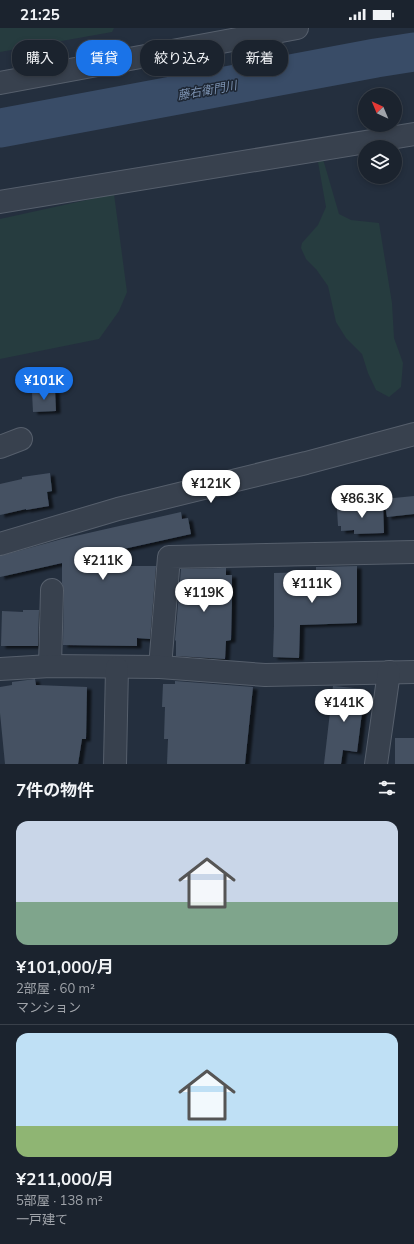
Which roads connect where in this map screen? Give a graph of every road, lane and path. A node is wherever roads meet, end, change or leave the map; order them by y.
1 (297, 28) edge
2 (0, 83) edge
3 (414, 134) edge
4 (0, 202) edge
5 (414, 434) edge
6 (21, 439) dead end
7 (0, 447) edge
8 (0, 544) edge
9 (414, 552) edge
10 (52, 590) dead end
11 (50, 666) junction
12 (160, 667) junction
13 (117, 668) junction
14 (0, 670) edge
15 (389, 672) junction
16 (414, 672) edge
17 (115, 764) edge
18 (376, 764) edge

1 - 2 street
3 - 4 street
5 - 8 street
6 - 7 street
9 - 12 street
10 - 11 street
11 - 13 street
11 - 14 street
12 - 13 street
12 - 15 street
13 - 17 street
15 - 16 street
15 - 18 street

